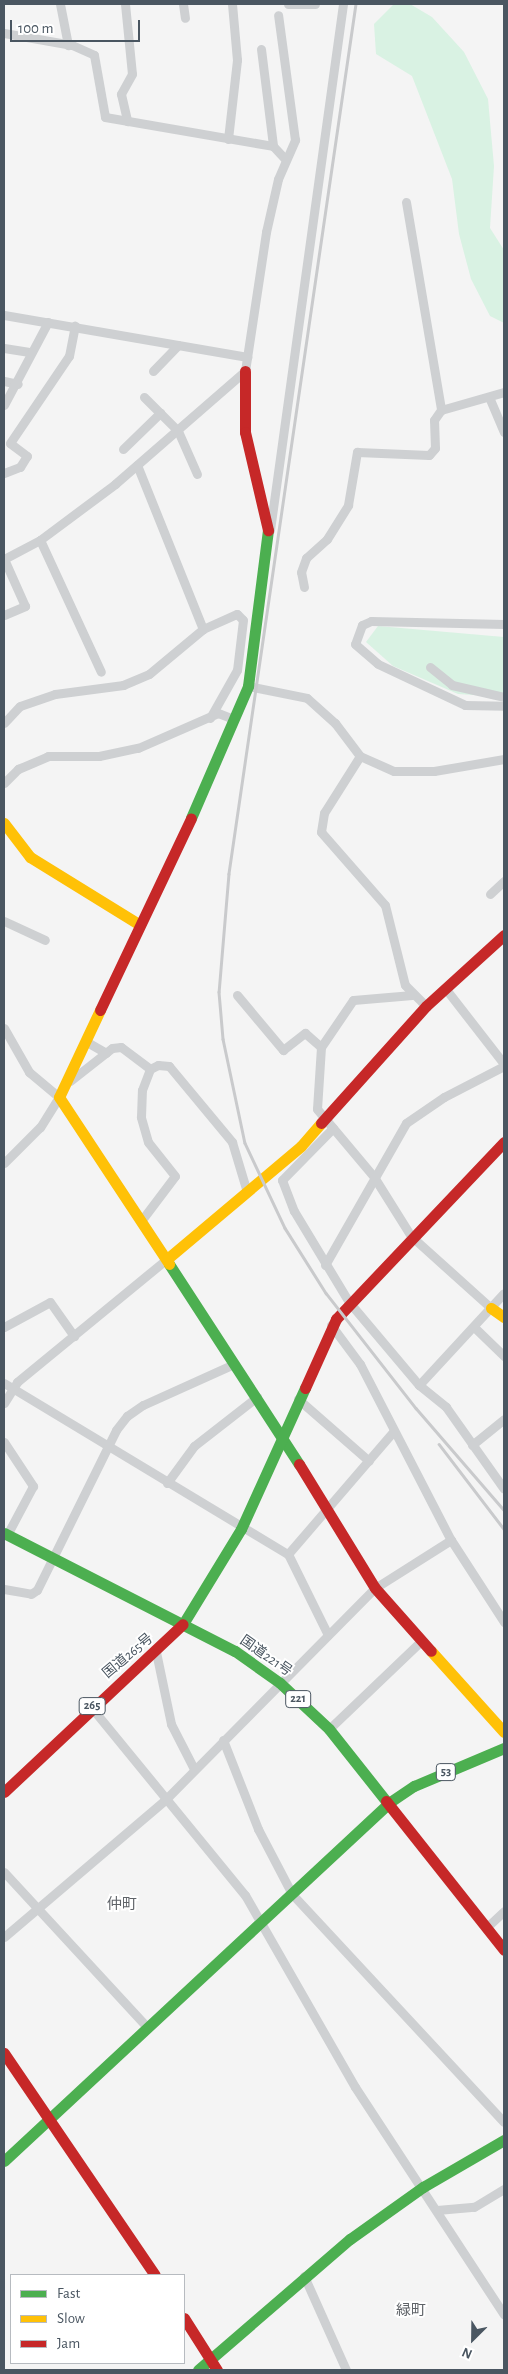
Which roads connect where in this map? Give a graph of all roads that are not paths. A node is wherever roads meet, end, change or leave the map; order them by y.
1 (60, 4) edge
2 (125, 4) edge
3 (183, 4) edge
4 (232, 4) edge
5 (288, 4) edge
6 (315, 4) edge
7 (343, 4) edge
8 (278, 15) dead end
9 (184, 18) dead end
10 (4, 33) edge
11 (68, 45) junction
12 (261, 49) dead end
13 (127, 121) junction
14 (228, 139) junction
15 (273, 146) junction
16 (285, 159) junction
17 (406, 202) dead end
18 (4, 315) edge
19 (48, 322) junction
20 (75, 326) junction
21 (178, 344) junction
22 (4, 348) edge
23 (28, 352) junction
24 (247, 357) junction
25 (153, 371) dead end
26 (245, 372) junction
27 (4, 381) edge
28 (18, 384) junction
29 (504, 392) edge
30 (144, 397) dead end
31 (489, 397) junction
32 (4, 405) edge
33 (441, 410) junction
34 (160, 413) junction
35 (178, 431) junction
36 (504, 432) edge
37 (123, 449) dead end
38 (137, 465) junction
39 (4, 473) edge
40 (198, 474) dead end
41 (269, 533) junction
42 (40, 540) junction
43 (304, 586) dead end
44 (4, 615) edge
45 (504, 624) edge
46 (203, 629) junction
47 (430, 667) dead end
48 (101, 672) dead end
49 (248, 686) junction
50 (504, 697) edge
51 (504, 706) edge
52 (210, 718) junction
53 (234, 719) junction
54 (4, 723) edge
55 (360, 756) junction
56 (504, 759) edge
57 (4, 783) edge
58 (4, 823) edge
59 (504, 874) edge
60 (504, 880) edge
61 (490, 894) dead end
62 (4, 921) edge
63 (140, 925) junction
64 (504, 935) edge
65 (45, 940) dead end
66 (445, 988) junction
67 (237, 995) dead end
68 (412, 995) junction
69 (426, 1006) junction
70 (4, 1028) edge
71 (87, 1042) junction
72 (321, 1046) junction
73 (106, 1053) junction
74 (504, 1065) edge
75 (150, 1069) junction
76 (70, 1081) junction
77 (59, 1097) junction
78 (329, 1124) junction
79 (504, 1142) edge
80 (4, 1163) edge
81 (374, 1177) junction
82 (248, 1192) junction
83 (141, 1221) junction
84 (411, 1236) junction
85 (167, 1259) junction
86 (325, 1265) junction
87 (504, 1293) edge
88 (348, 1302) junction
89 (490, 1308) junction
90 (504, 1317) edge
91 (332, 1325) junction
92 (4, 1327) edge
93 (474, 1327) junction
94 (74, 1336) junction
95 (504, 1356) edge
96 (234, 1364) junction
97 (4, 1382) edge
98 (419, 1385) junction
99 (12, 1388) junction
100 (256, 1397) junction
101 (298, 1399) junction
102 (4, 1403) edge
103 (504, 1419) edge
104 (393, 1432) junction
105 (282, 1436) junction
106 (4, 1442) edge
107 (472, 1445) junction
108 (108, 1447) junction
109 (369, 1460) junction
110 (167, 1483) junction
111 (504, 1489) edge
112 (329, 1508) junction
113 (240, 1529) junction
114 (5, 1534) edge
115 (451, 1540) junction
116 (288, 1554) junction
117 (51, 1557) junction
118 (375, 1588) junction
119 (4, 1589) edge
120 (504, 1622) edge
121 (183, 1624) junction
122 (328, 1634) junction
123 (421, 1641) junction
124 (156, 1652) junction
125 (280, 1683) junction
126 (91, 1706) junction
127 (329, 1729) junction
128 (504, 1732) edge
129 (223, 1740) junction
130 (504, 1748) edge
131 (194, 1769) junction
132 (4, 1792) edge
133 (166, 1799) junction
134 (390, 1802) junction
135 (4, 1872) edge
136 (292, 1894) junction
137 (36, 1908) junction
138 (504, 1912) edge
139 (263, 1921) junction
140 (487, 1927) junction
141 (4, 1937) edge
142 (504, 1950) edge
143 (146, 2026) junction
144 (4, 2054) edge
145 (51, 2120) junction
146 (504, 2122) edge
147 (504, 2140) edge
148 (4, 2161) edge
149 (423, 2187) junction
150 (504, 2189) edge
151 (437, 2210) junction
152 (154, 2274) edge
153 (304, 2276) junction
154 (504, 2315) edge
155 (185, 2320) edge
156 (210, 2359) junction
157 (198, 2370) edge
158 (217, 2370) edge
159 (346, 2370) edge

1 - 11 street
2 - 13 street
3 - 9 street
4 - 14 street
5 - 6 street
7 - 41 street
8 - 16 street
10 - 11 street
11 - 13 street
12 - 15 street
13 - 14 street
14 - 15 street
15 - 16 street
16 - 24 street
17 - 33 street
18 - 19 street
19 - 20 street
19 - 23 street
20 - 21 street
20 - 39 street
21 - 24 street
21 - 25 street
22 - 23 street
23 - 28 street
24 - 26 street
26 - 35 street
26 - 41 main road
27 - 28 street
28 - 32 street
29 - 31 street
30 - 34 street
31 - 33 street
31 - 36 street
33 - 43 street
34 - 35 street
34 - 37 street
35 - 38 street
35 - 40 street
38 - 42 street
38 - 46 street
41 - 49 main road
42 - 44 street
42 - 48 street
45 - 51 street
46 - 52 street
46 - 54 street
47 - 50 street
49 - 53 main road
49 - 55 street
52 - 53 street
52 - 57 street
53 - 63 main road
55 - 56 street
55 - 68 street
58 - 63 main road
59 - 60 street
60 - 61 street
62 - 65 street
63 - 71 main road
64 - 66 main road
66 - 69 main road
66 - 74 street
67 - 72 street
68 - 69 street
68 - 72 street
69 - 78 main road
70 - 77 street
71 - 73 street
71 - 76 main road
72 - 78 street
73 - 75 street
73 - 76 street
74 - 81 street
75 - 82 street
75 - 83 street
76 - 77 main road
77 - 80 street
77 - 83 main road
78 - 81 street
78 - 82 main road
78 - 86 street
79 - 84 main road, 国道265号
81 - 84 street
81 - 86 street
82 - 85 main road
83 - 85 main road
84 - 88 main road, 国道265号
84 - 89 street
85 - 94 street
85 - 96 main road
86 - 88 street
87 - 89 street
88 - 91 main road, 国道265号
88 - 98 street
89 - 90 main road
89 - 93 street
91 - 101 main road, 国道265号
91 - 104 street
92 - 94 street
93 - 95 street
93 - 98 street
94 - 99 street
96 - 100 main road
96 - 108 street
97 - 99 street
98 - 107 street
99 - 102 street
99 - 108 street
100 - 105 main road
100 - 110 street
101 - 105 main road, 国道265号
101 - 109 street
103 - 107 street
104 - 109 street
104 - 115 street
105 - 112 main road
105 - 113 main road, 国道265号
106 - 114 street
107 - 111 street
108 - 110 street
108 - 117 street
109 - 112 street
110 - 113 street
112 - 116 street
112 - 118 main road
113 - 116 street
113 - 121 main road, 国道265号
114 - 117 main road, 国道221号 / 221
115 - 118 street
115 - 120 street
116 - 122 street
117 - 119 street
117 - 121 main road, 国道221号 / 221
118 - 122 street
118 - 123 main road
121 - 124 main road, 国道265号 / 265
121 - 125 main road, 国道221号 / 221
122 - 125 street
123 - 127 street
123 - 128 main road
124 - 126 main road, 国道265号 / 265
124 - 131 street
125 - 127 main road, 国道221号 / 221
125 - 129 street
126 - 132 main road, 国道265号 / 265
126 - 133 street
127 - 134 main road, 国道221号 / 221
129 - 131 street
129 - 136 street
130 - 134 main road, 53
131 - 133 street
133 - 137 street
133 - 139 street
134 - 136 main road
134 - 140 main road, 国道221号 / 221
135 - 137 street
136 - 139 main road
136 - 146 street
137 - 141 street
137 - 143 street
138 - 140 street
139 - 143 main road
139 - 149 street
140 - 142 main road, 国道221号 / 221
143 - 145 main road
144 - 145 main road
145 - 148 main road
145 - 152 main road
147 - 149 main road
149 - 151 street
149 - 153 main road
150 - 151 street
151 - 154 street
153 - 156 main road
153 - 159 street
155 - 156 main road
156 - 157 main road
156 - 158 main road

